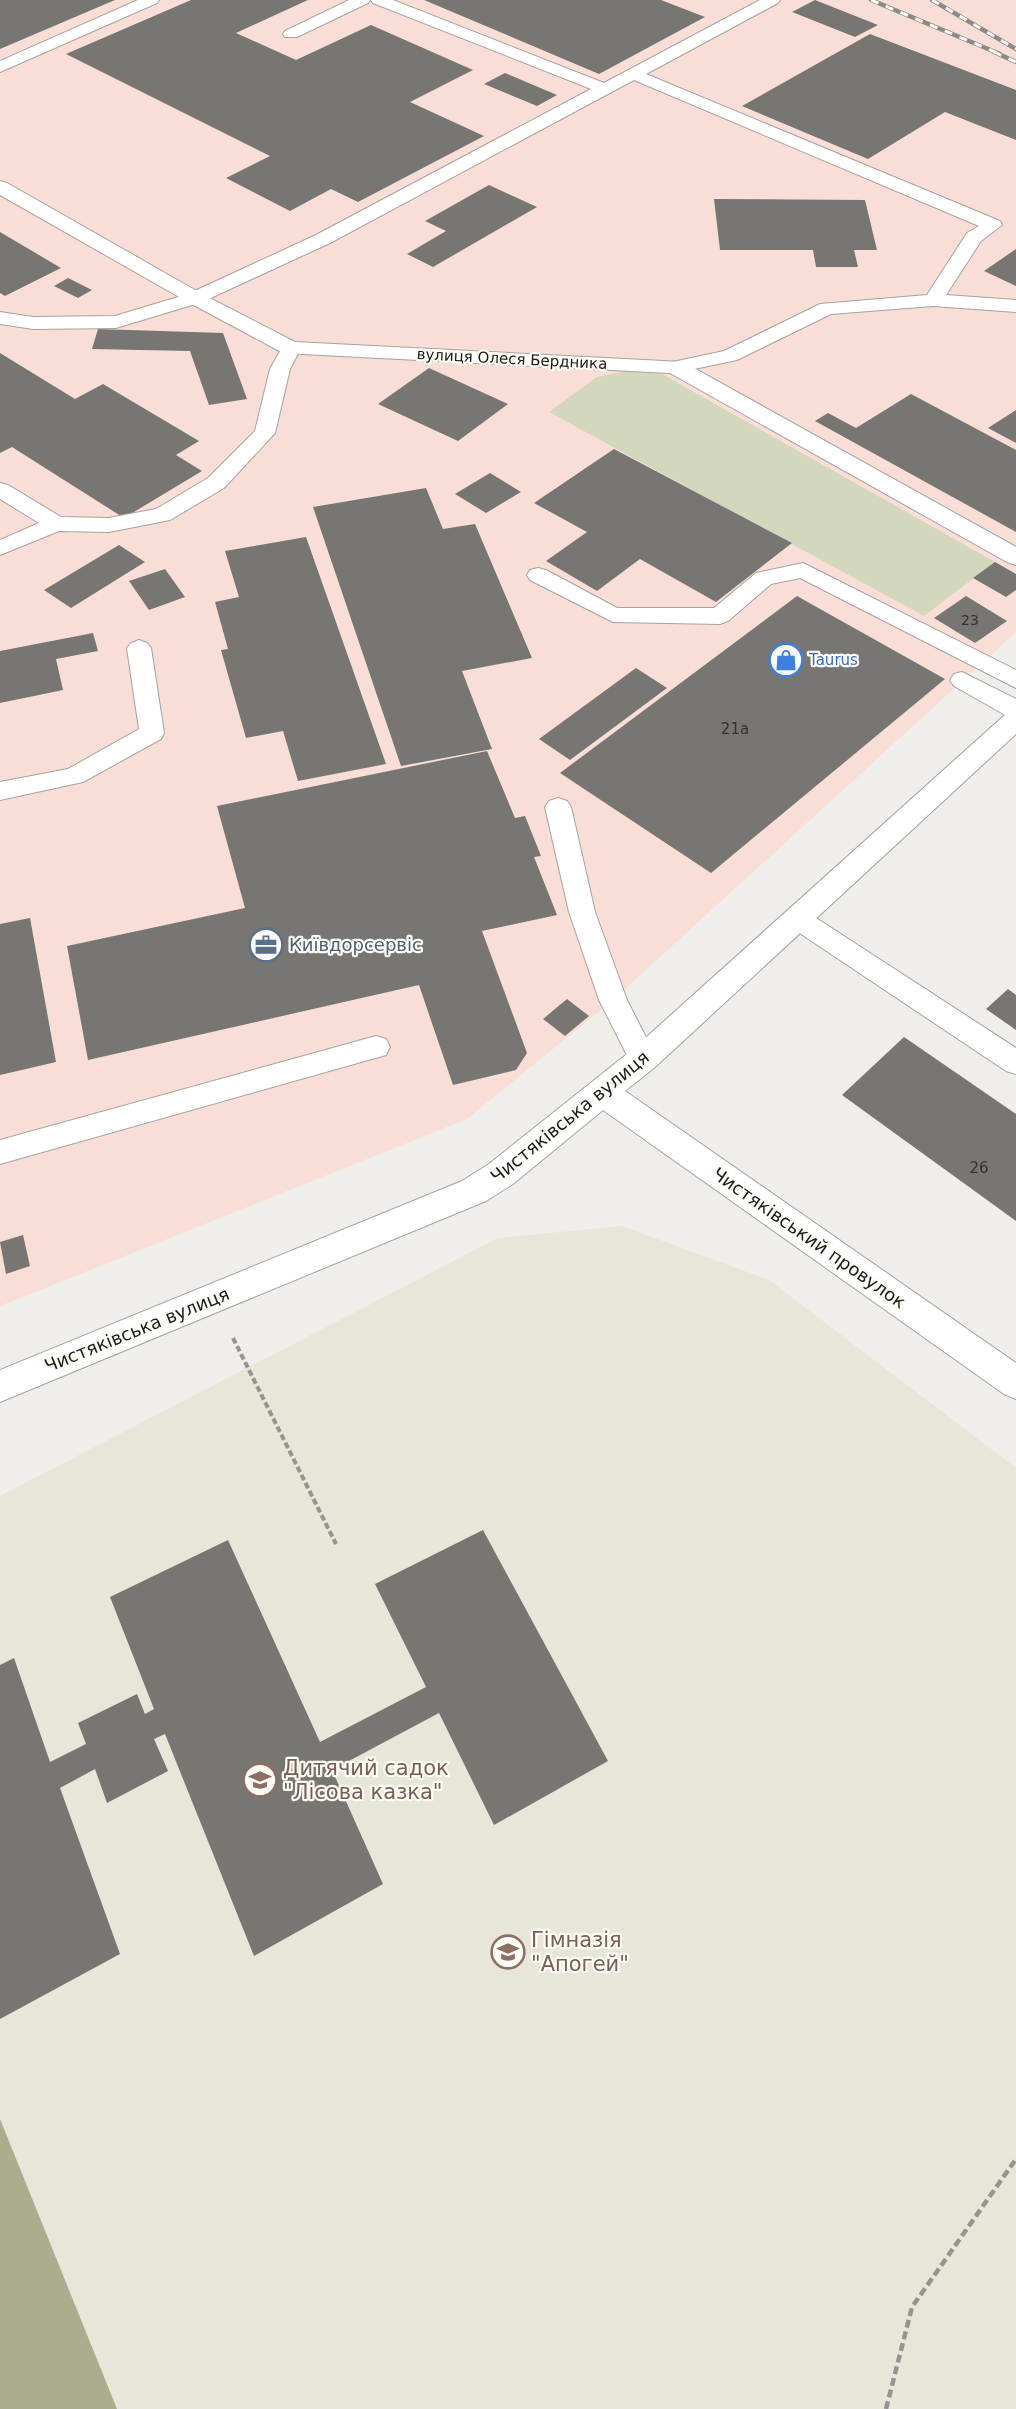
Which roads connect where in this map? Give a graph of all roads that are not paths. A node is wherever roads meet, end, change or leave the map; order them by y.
1 (151, 0) edge
2 (362, 0) edge
3 (379, 0) edge
4 (759, 2) edge
5 (291, 34) dead end
6 (0, 67) edge
7 (633, 74) junction
8 (605, 89) junction
9 (0, 187) edge
10 (195, 298) junction
11 (933, 300) junction
12 (1016, 306) edge
13 (0, 318) edge
14 (291, 348) junction
15 (730, 356) junction
16 (675, 367) junction
17 (758, 368) dead end
18 (0, 490) edge
19 (56, 524) junction
20 (0, 548) edge
21 (1016, 556) edge
22 (537, 575) dead end
23 (139, 648) dead end
24 (962, 680) dead end
25 (1016, 680) edge
26 (1016, 710) edge
27 (1016, 719) edge
28 (0, 790) edge
29 (558, 807) dead end
30 (798, 919) junction
31 (376, 1047) dead end
32 (643, 1059) junction
33 (1016, 1063) edge
34 (602, 1092) junction
35 (0, 1152) edge
36 (1016, 1383) edge
37 (0, 1386) edge

1 - 6 lane
2 - 5 lane
3 - 8 lane
4 - 7 lane
7 - 8 lane
7 - 11 lane
8 - 10 lane
9 - 10 street, вулиця Олеся Бердника
10 - 13 lane
10 - 14 street, вулиця Олеся Бердника
11 - 12 lane
11 - 15 lane
14 - 16 street, вулиця Олеся Бердника
14 - 19 lane
15 - 16 lane
15 - 17 lane
16 - 21 street, вулиця Олеся Бердника
18 - 19 lane
19 - 20 lane
22 - 25 lane
23 - 28 lane
24 - 26 lane
27 - 30 street, Чистяківська вулиця
29 - 32 lane
30 - 32 street, Чистяківська вулиця
30 - 33 lane
31 - 35 lane
32 - 34 street, Чистяківська вулиця
34 - 36 street, Чистяківський провулок
34 - 37 street, Чистяківська вулиця

